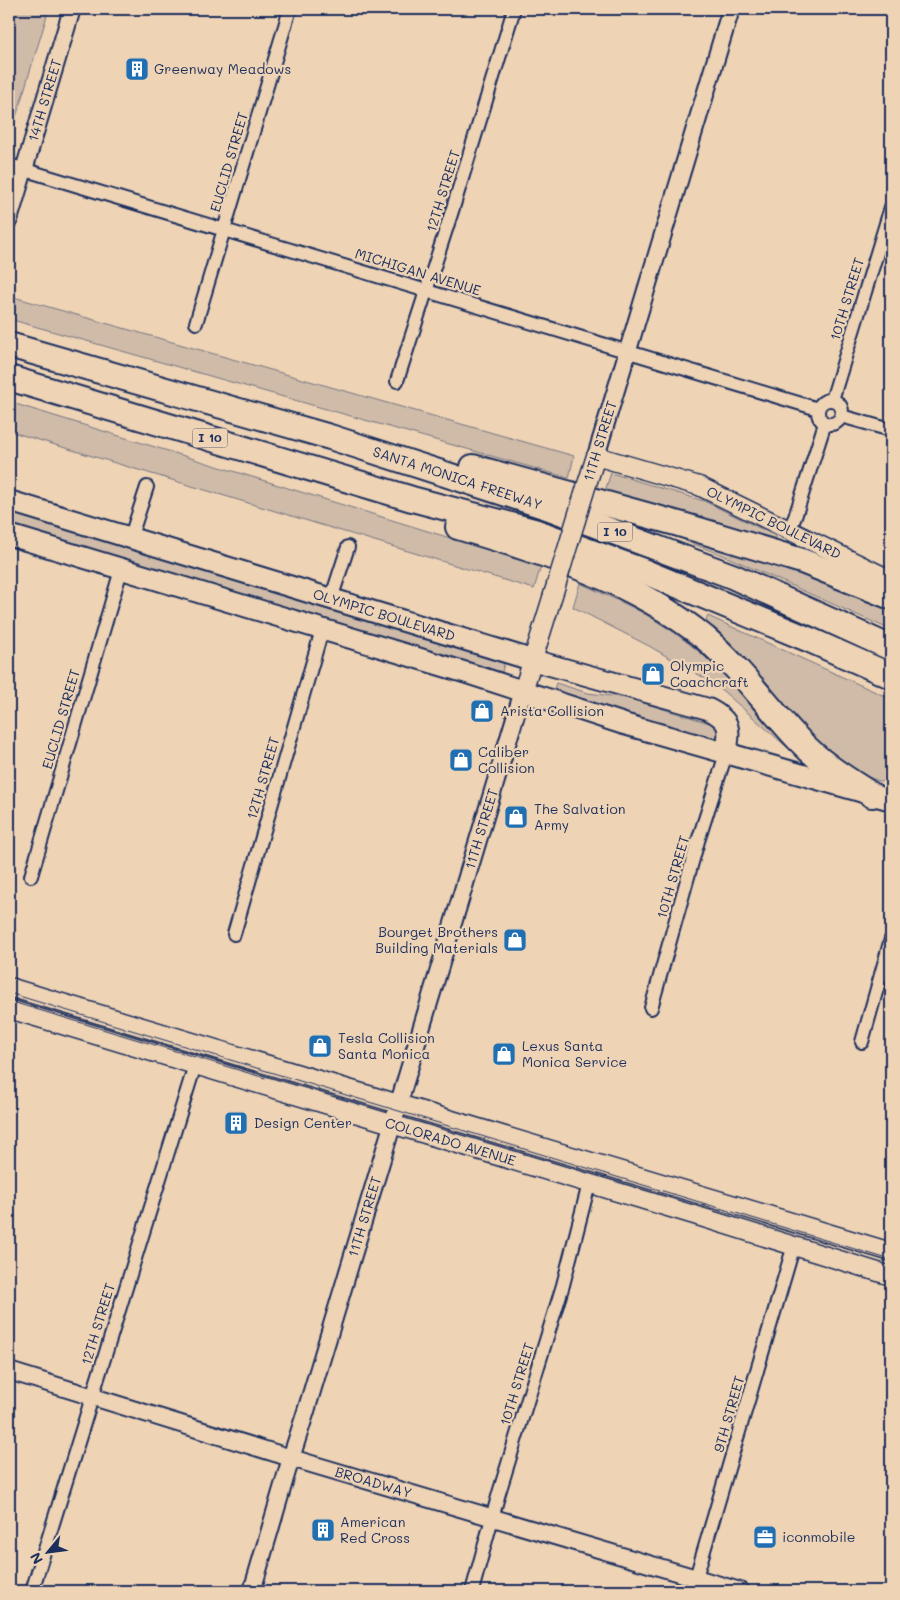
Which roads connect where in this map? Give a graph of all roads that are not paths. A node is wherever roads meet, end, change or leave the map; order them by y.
1 (72, 9) edge
2 (290, 9) edge
3 (514, 9) edge
4 (731, 9) edge
5 (17, 167) edge
6 (891, 207) edge
7 (9, 220) edge
8 (224, 230) junction
9 (427, 291) junction
10 (196, 323) dead end
11 (9, 345) edge
12 (627, 351) junction
13 (9, 378) edge
14 (397, 381) dead end
15 (832, 400) junction
16 (818, 409) junction
17 (842, 416) junction
18 (825, 423) junction
19 (891, 430) edge
20 (330, 437) junction
21 (596, 456) junction
22 (147, 486) dead end
23 (412, 499) junction
24 (9, 501) edge
25 (789, 530) junction
26 (9, 535) edge
27 (130, 538) junction
28 (348, 547) dead end
29 (121, 570) junction
30 (891, 580) edge
31 (891, 596) edge
32 (331, 599) junction
33 (322, 630) junction
34 (891, 648) edge
35 (532, 660) junction
36 (891, 676) edge
37 (523, 691) junction
38 (726, 754) junction
39 (882, 797) edge
40 (31, 876) dead end
41 (234, 934) dead end
42 (891, 939) edge
43 (9, 987) edge
44 (650, 1008) dead end
45 (9, 1009) edge
46 (862, 1042) dead end
47 (195, 1065) junction
48 (398, 1103) junction
49 (391, 1125) junction
50 (590, 1184) junction
51 (794, 1245) junction
52 (891, 1252) edge
53 (891, 1276) edge
54 (9, 1371) edge
55 (92, 1396) junction
56 (291, 1458) junction
57 (492, 1517) junction
58 (694, 1585) edge
59 (32, 1591) edge
60 (252, 1591) edge
61 (472, 1591) edge
62 (740, 1591) edge

1 - 5 street, 14TH STREET
2 - 8 street, EUCLID STREET
3 - 9 street, 12TH STREET
4 - 12 street, 11TH STREET
5 - 7 street, 14TH STREET
5 - 8 street, MICHIGAN AVENUE
6 - 15 street, 10TH STREET
8 - 9 street, MICHIGAN AVENUE
8 - 10 street, EUCLID STREET
9 - 12 street, MICHIGAN AVENUE
9 - 14 street, 12TH STREET
11 - 20 highway, SANTA MONICA FREEWAY / I 10
12 - 16 street, MICHIGAN AVENUE
12 - 21 street, 11TH STREET
13 - 23 highway, SANTA MONICA FREEWAY / I 10
15 - 16 street
15 - 17 street
16 - 18 street
17 - 18 street
17 - 19 street
18 - 25 street
20 - 31 highway
20 - 34 highway, SANTA MONICA FREEWAY / I 10
21 - 25 main road, OLYMPIC BOULEVARD
21 - 35 main road, 11TH STREET, bridge
22 - 27 street
23 - 36 highway, SANTA MONICA FREEWAY / I 10
23 - 39 highway
24 - 27 main road, OLYMPIC BOULEVARD
25 - 30 main road, OLYMPIC BOULEVARD
26 - 29 main road
27 - 32 main road, OLYMPIC BOULEVARD
28 - 32 street
29 - 33 main road
29 - 40 street, EUCLID STREET
32 - 35 main road, OLYMPIC BOULEVARD
33 - 37 main road
33 - 41 street, 12TH STREET
35 - 37 main road, 11TH STREET
35 - 38 main road, OLYMPIC BOULEVARD
37 - 38 main road
37 - 48 street, 11TH STREET
38 - 39 main road
38 - 44 street, 10TH STREET
42 - 46 street
43 - 48 main road, COLORADO AVENUE
45 - 47 main road, COLORADO AVENUE
47 - 49 main road, COLORADO AVENUE
47 - 55 street, 12TH STREET
48 - 49 street, 11TH STREET
48 - 52 main road, COLORADO AVENUE
49 - 50 main road, COLORADO AVENUE
49 - 56 street, 11TH STREET
50 - 51 main road, COLORADO AVENUE
50 - 57 street, 10TH STREET
51 - 53 main road, COLORADO AVENUE
51 - 58 street, 9TH STREET
54 - 55 street, BROADWAY
55 - 56 street, BROADWAY
55 - 59 street, 12TH STREET
56 - 57 street, BROADWAY
56 - 60 street, 11TH STREET
57 - 58 street, BROADWAY
57 - 61 street, 10TH STREET
58 - 62 street, BROADWAY

